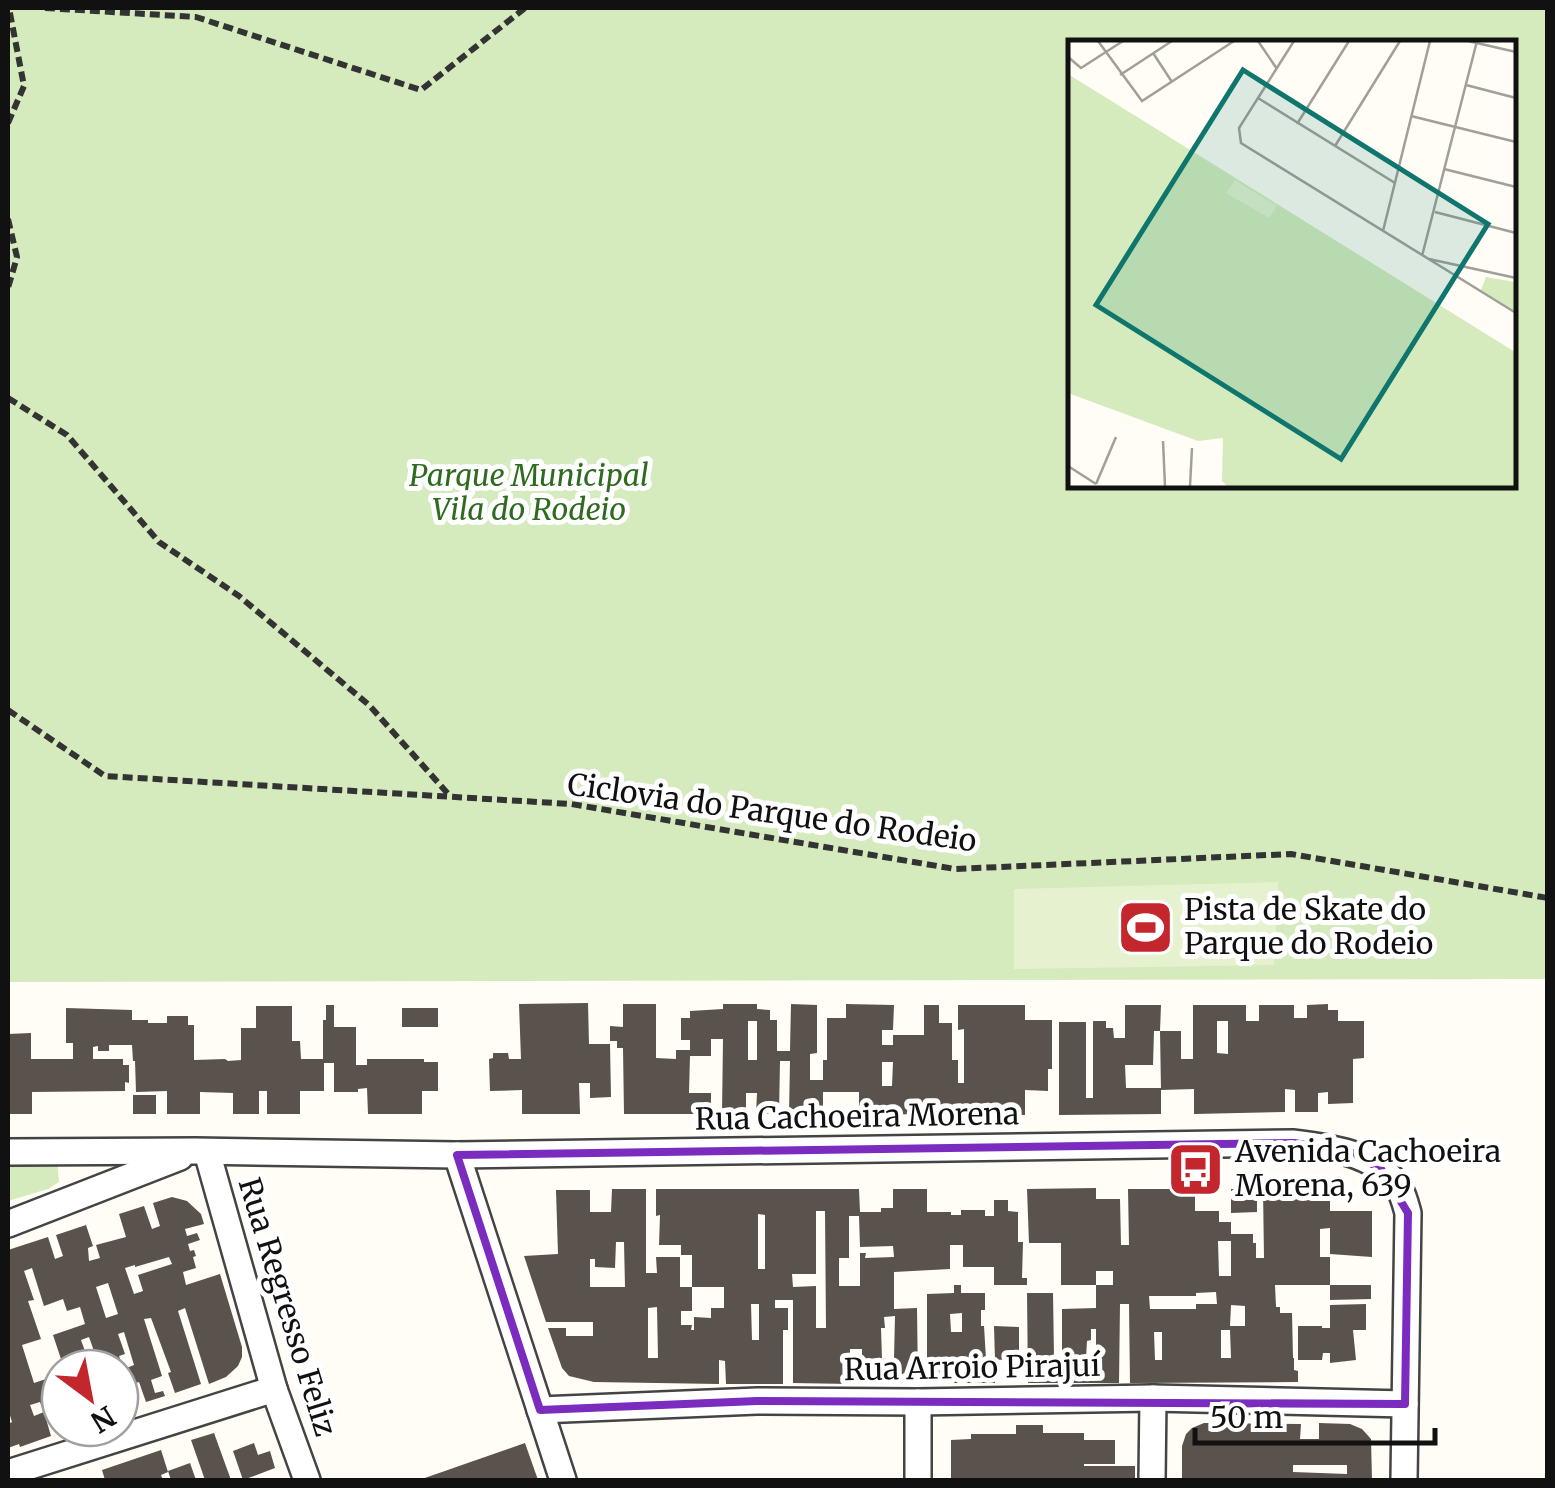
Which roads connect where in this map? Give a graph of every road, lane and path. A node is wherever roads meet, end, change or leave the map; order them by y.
1 (9, 8) edge
2 (45, 8) edge
3 (525, 8) edge
4 (8, 123) edge
5 (8, 219) edge
6 (8, 288) edge
7 (8, 398) edge
8 (8, 710) edge
9 (451, 797) junction
10 (1548, 898) edge
11 (201, 1151) junction
12 (8, 1152) edge
13 (457, 1155) junction
14 (8, 1224) edge
15 (274, 1388) junction
16 (1153, 1398) junction
17 (918, 1402) junction
18 (1405, 1404) junction
19 (540, 1410) junction
20 (8, 1474) edge
21 (307, 1480) edge
22 (563, 1480) edge
23 (918, 1480) edge
24 (1152, 1480) edge
25 (1404, 1480) edge

1 - 4 path
2 - 3 path
5 - 6 path
7 - 9 path
8 - 9 path, Ciclovia do Parque do Rodeio
9 - 10 path, Ciclovia do Parque do Rodeio
11 - 12 street, Rua Cachoeira Morena
11 - 13 street, Rua Cachoeira Morena
11 - 14 street
11 - 15 street, Rua Regresso Feliz
13 - 18 street, Rua Cachoeira Morena
13 - 19 street
15 - 20 street
15 - 21 street, Rua Regresso Feliz
16 - 17 street, Rua Arroio Pirajuí
16 - 18 street, Rua Arroio Pirajuí
16 - 24 street
17 - 19 street, Rua Arroio Pirajuí
17 - 23 street
18 - 25 street, Rua Cachoeira Morena
19 - 22 street

